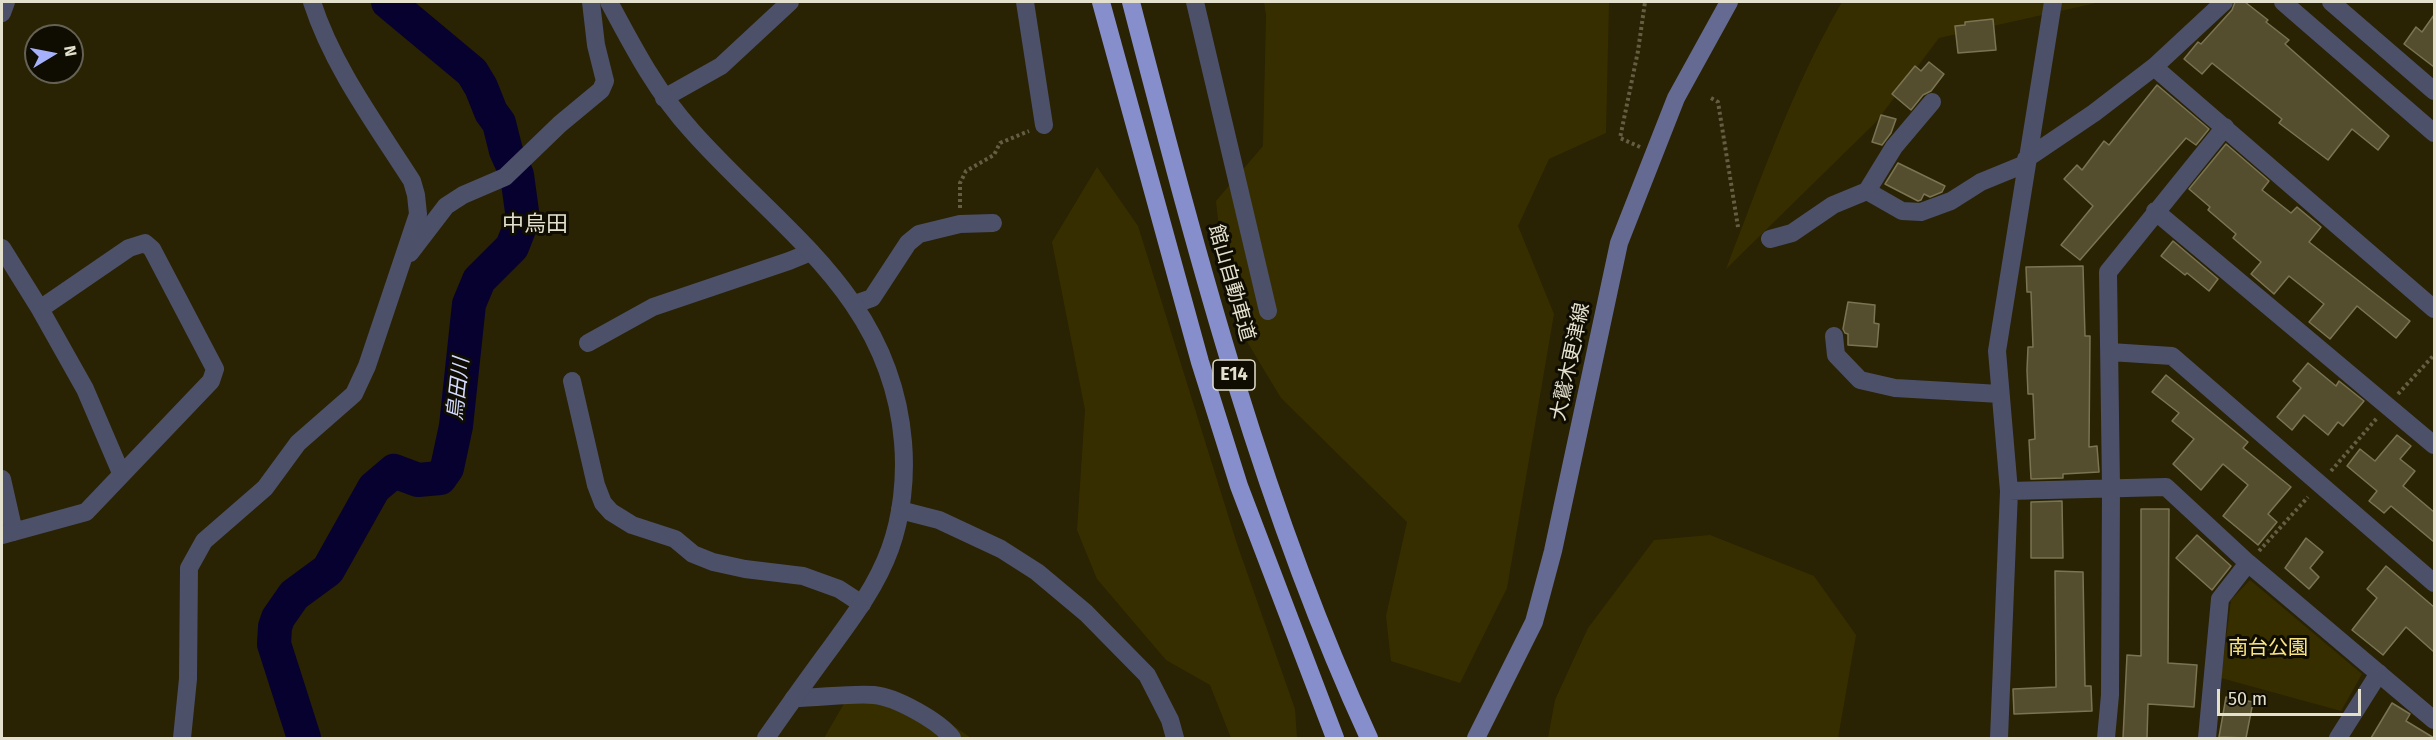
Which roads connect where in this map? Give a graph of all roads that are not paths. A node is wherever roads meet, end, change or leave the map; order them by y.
1 (6, 2) edge
2 (312, 2) edge
3 (591, 2) edge
4 (609, 2) edge
5 (790, 2) edge
6 (1025, 2) edge
7 (1101, 2) edge
8 (1131, 2) edge
9 (1195, 2) edge
10 (1729, 2) edge
11 (2053, 2) edge
12 (2224, 2) edge
13 (2283, 2) edge
14 (2331, 2) edge
15 (2, 13) edge
16 (2154, 67) junction
17 (2434, 91) edge
18 (664, 98) junction
19 (1932, 102) dead end
20 (1044, 125) road end
21 (2225, 127) junction
22 (2434, 134) edge
23 (2026, 161) junction
24 (1867, 192) junction
25 (2155, 211) junction
26 (993, 223) dead end
27 (1770, 239) dead end
28 (2, 249) edge
29 (811, 252) junction
30 (400, 266) junction
31 (855, 304) junction
32 (40, 309) junction
33 (2434, 309) edge
34 (1268, 311) dead end
35 (1834, 336) dead end
36 (588, 343) dead end
37 (2110, 352) junction
38 (572, 381) dead end
39 (2000, 394) junction
40 (2434, 445) edge
41 (121, 473) junction
42 (2, 479) edge
43 (2111, 487) junction
44 (2009, 491) junction
45 (900, 510) junction
46 (8, 533) edge
47 (2248, 563) junction
48 (2434, 583) edge
49 (862, 604) junction
50 (2379, 673) junction
51 (794, 698) junction
52 (2434, 720) edge
53 (182, 738) edge
54 (766, 738) edge
55 (952, 738) edge
56 (1175, 738) edge
57 (1335, 738) edge
58 (1369, 738) edge
59 (1476, 738) edge
60 (1999, 738) edge
61 (2106, 738) edge
62 (2207, 738) edge
63 (2338, 738) edge

1 - 15 street
2 - 30 street
3 - 30 street
4 - 18 street
5 - 18 street
6 - 20 street
7 - 57 highway, E14
8 - 58 highway, 館山自動車道 / E14
9 - 34 street
10 - 59 main road, 大鷲木更津線
11 - 23 street
12 - 16 street
13 - 22 street
14 - 17 street
16 - 21 street
16 - 23 street
18 - 29 street
19 - 24 street
21 - 25 street
21 - 33 street
23 - 24 street
23 - 39 street
24 - 27 street
25 - 37 street
25 - 40 street
26 - 31 street
28 - 32 street
29 - 31 street
29 - 36 street
30 - 53 street
31 - 45 street
32 - 41 street
32 - 41 street
35 - 39 street
37 - 43 street
37 - 48 street
38 - 49 street
39 - 44 street
41 - 46 street
42 - 46 street
43 - 44 street
43 - 47 street
43 - 61 street
44 - 60 street
45 - 49 street
45 - 56 street
47 - 50 street
47 - 62 street
49 - 51 street
50 - 52 street
50 - 63 street
51 - 54 street
51 - 55 street

